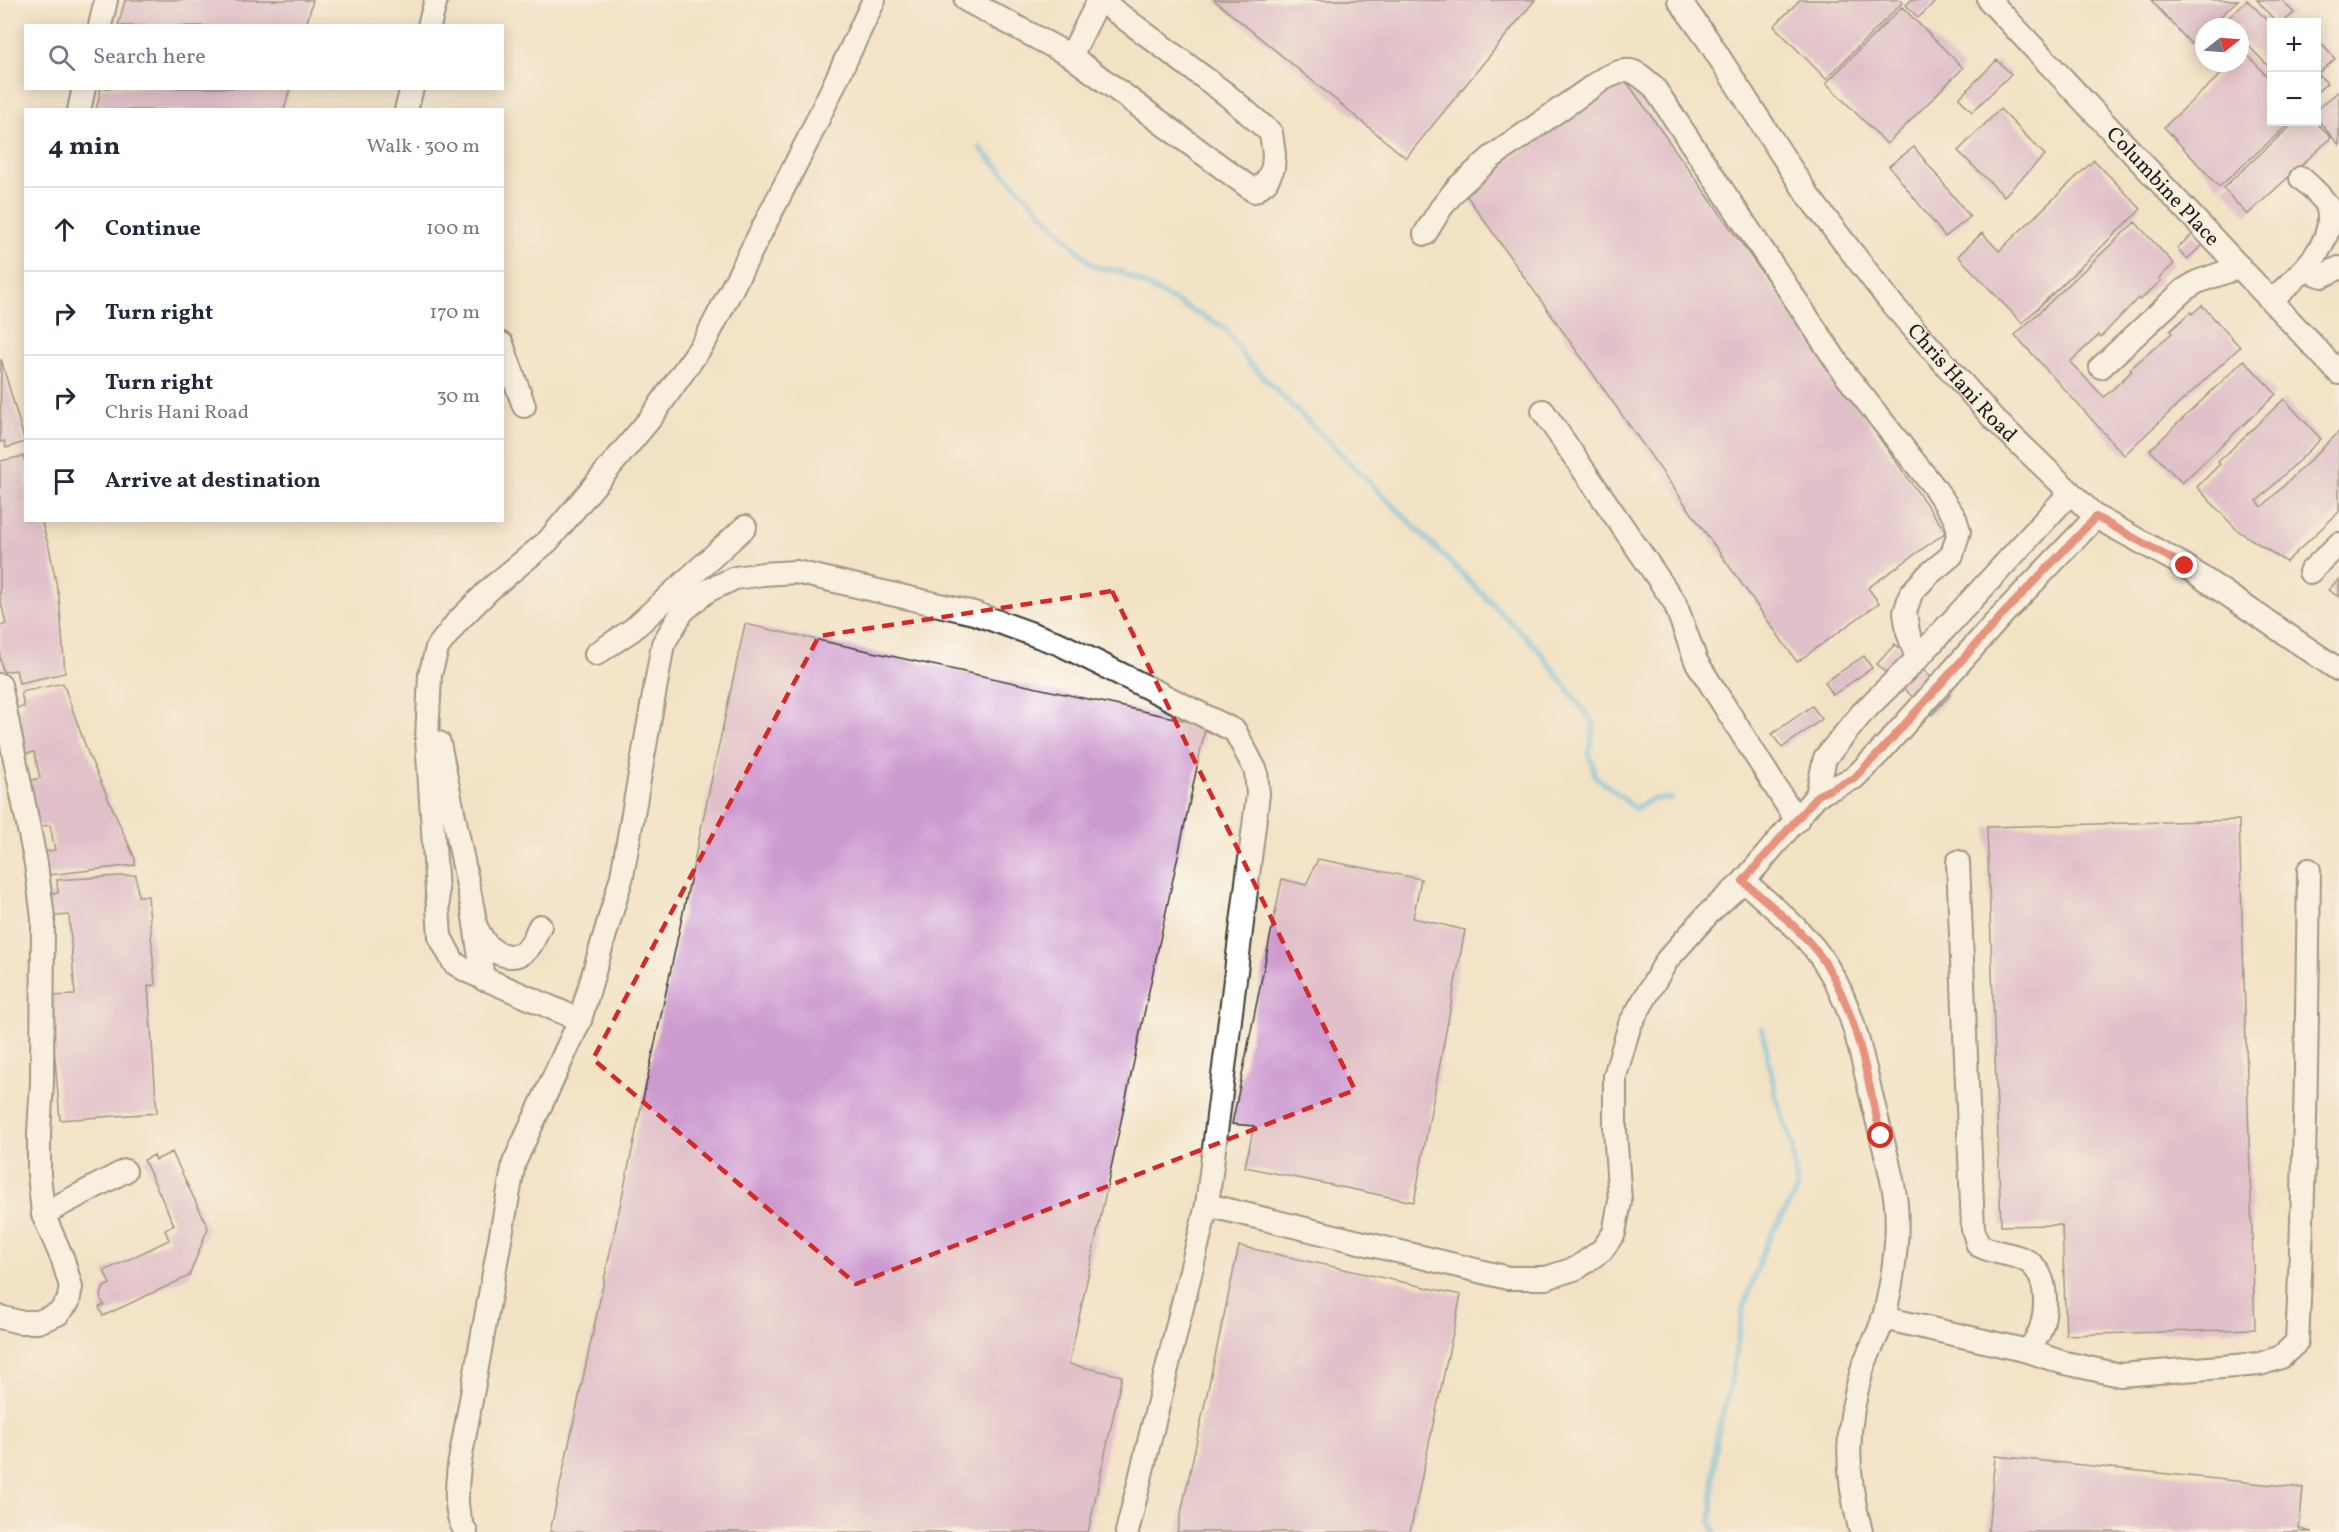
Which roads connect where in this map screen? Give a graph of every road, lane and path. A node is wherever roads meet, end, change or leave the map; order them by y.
1 (106, 0) edge
2 (436, 0) edge
3 (874, 0) edge
4 (966, 0) edge
5 (1099, 0) edge
6 (1680, 0) edge
7 (1989, 0) edge
8 (100, 24) edge
9 (430, 24) edge
10 (1071, 56) junction
11 (84, 90) edge
12 (411, 90) edge
13 (79, 108) edge
14 (407, 108) edge
15 (2301, 178) dead end
16 (1425, 234) dead end
17 (2240, 267) junction
18 (2339, 268) edge
19 (2305, 270) junction
20 (2272, 300) junction
21 (504, 350) edge
22 (2101, 368) dead end
23 (2339, 373) edge
24 (524, 406) dead end
25 (1543, 411) dead end
26 (2070, 493) junction
27 (2096, 517) junction
28 (745, 527) dead end
29 (2339, 544) edge
30 (2310, 572) dead end
31 (596, 654) dead end
32 (1917, 659) junction
33 (2339, 670) edge
34 (0, 685) edge
35 (429, 691) junction
36 (1818, 795) junction
37 (1797, 821) junction
38 (1958, 862) dead end
39 (2308, 870) dead end
40 (1743, 881) junction
41 (476, 926) junction
42 (540, 926) dead end
43 (483, 979) junction
44 (580, 1020) junction
45 (125, 1171) dead end
46 (1207, 1205) junction
47 (43, 1214) junction
48 (0, 1317) edge
49 (1883, 1318) junction
50 (2028, 1351) junction
51 (466, 1532) edge
52 (1127, 1532) edge
53 (1861, 1532) edge

1 - 8 street
2 - 9 street
3 - 35 street
4 - 10 street
5 - 10 street
5 - 10 street
6 - 26 street, Chris Hani Road
7 - 17 street, Columbine Place
11 - 13 street
12 - 14 street
15 - 19 street
16 - 32 street
17 - 20 street, Columbine Place
17 - 22 street
18 - 19 street
19 - 20 street
20 - 23 street, Columbine Place
21 - 24 street
25 - 37 street
26 - 27 street, Chris Hani Road
26 - 32 street
27 - 33 street, Chris Hani Road
27 - 36 street
28 - 31 street
29 - 30 street
32 - 36 street
34 - 47 street
35 - 41 street
35 - 43 street
36 - 37 street
37 - 40 street
38 - 50 street
39 - 50 street
40 - 46 street
40 - 49 street
41 - 42 street
41 - 43 street
43 - 44 street
44 - 46 street
44 - 51 street
45 - 47 street
46 - 52 street
47 - 48 street
49 - 50 street
49 - 53 street

